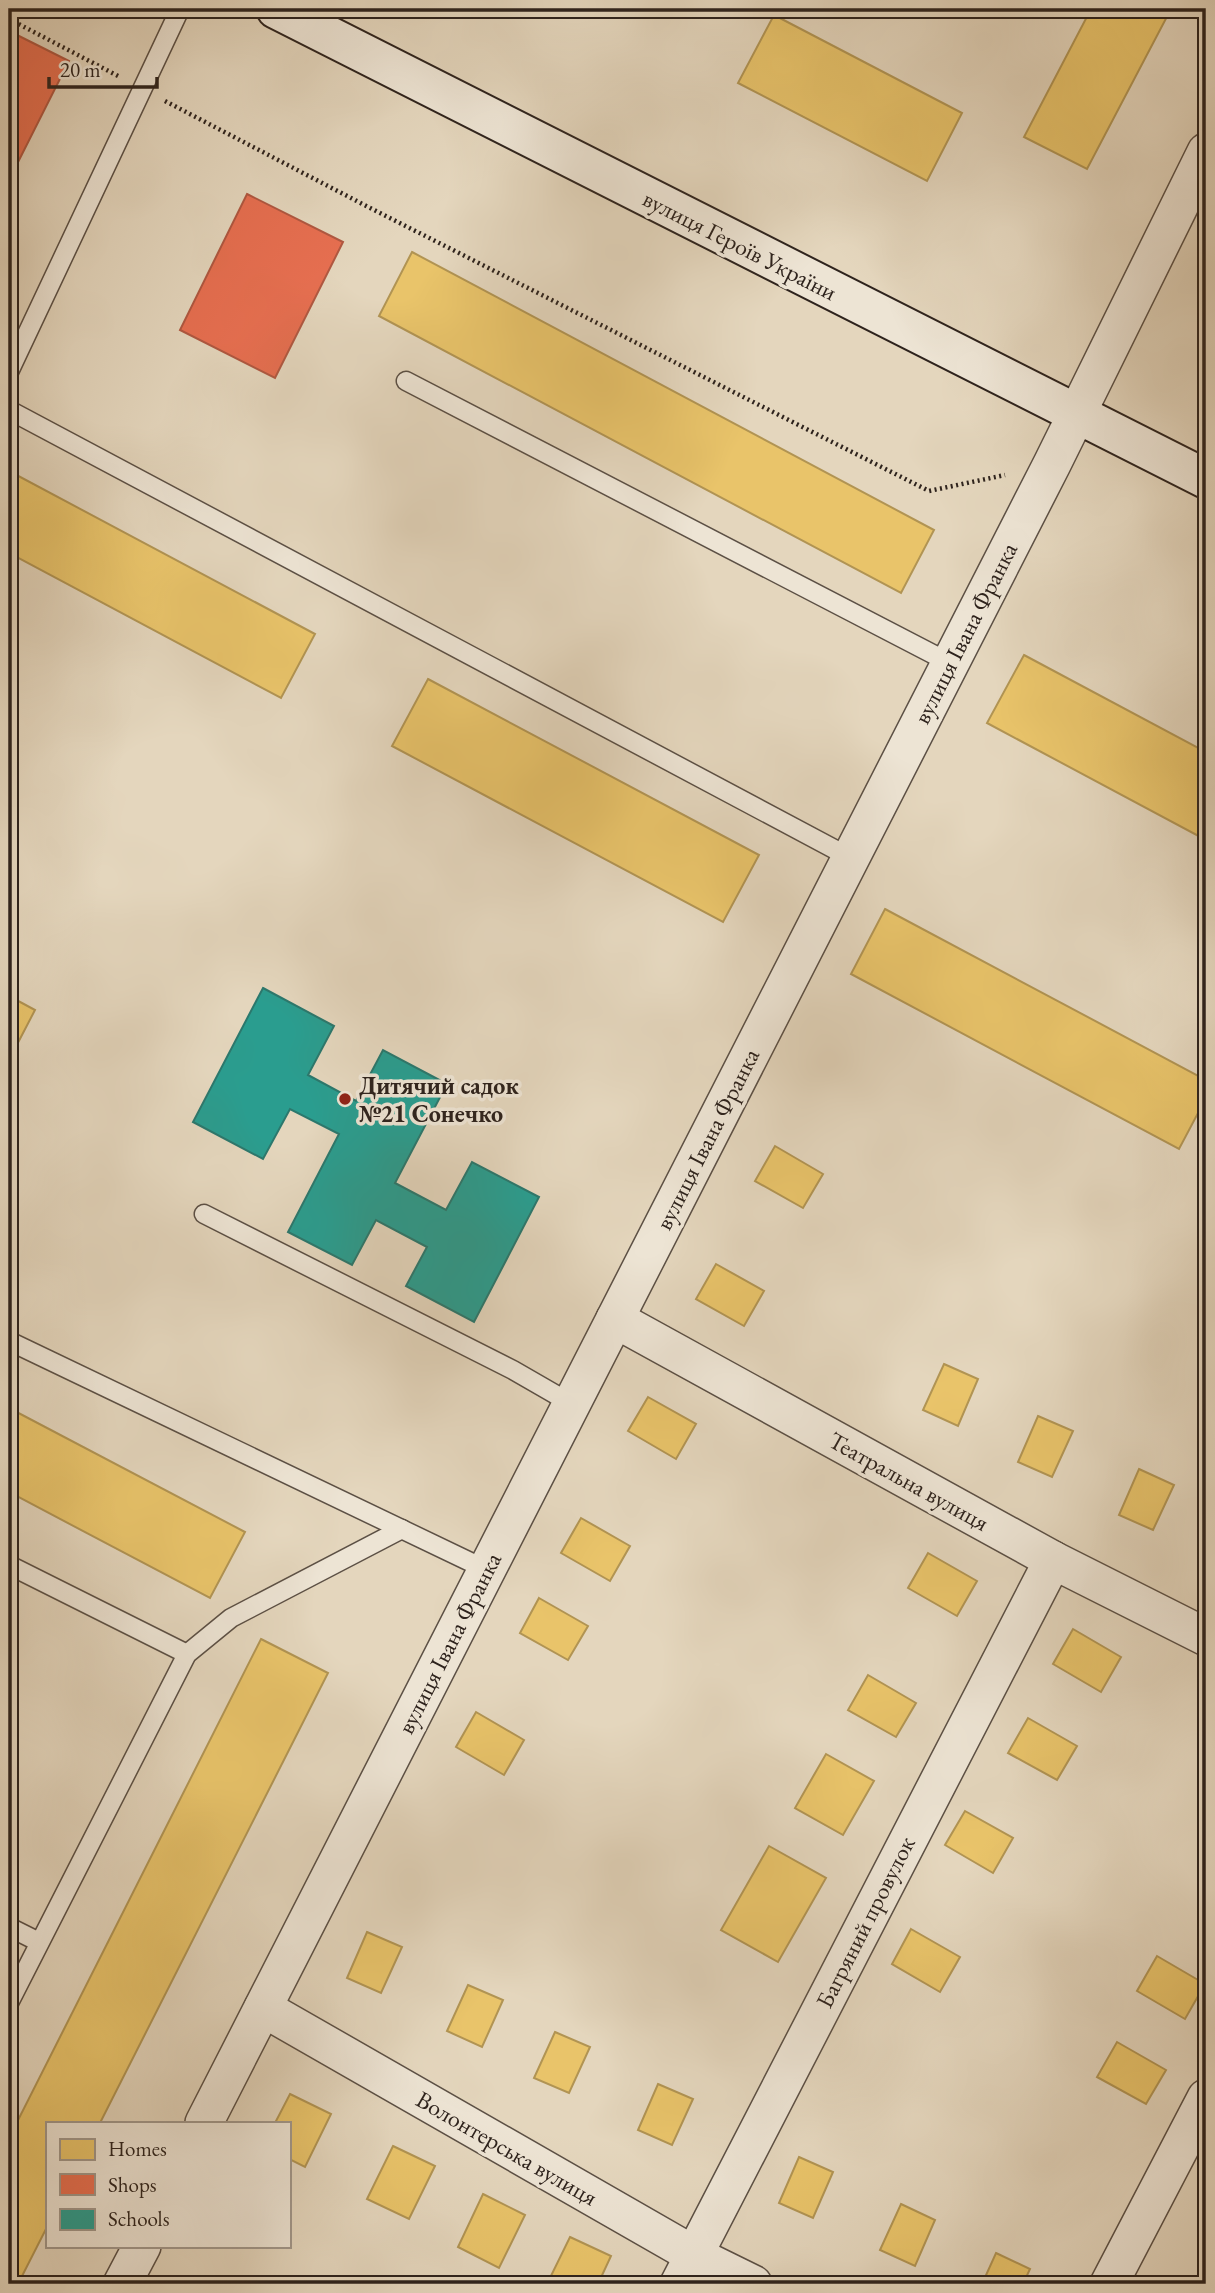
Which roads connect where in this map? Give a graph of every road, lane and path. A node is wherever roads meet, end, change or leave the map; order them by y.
1 (180, 9) edge
2 (276, 9) edge
3 (9, 19) edge
4 (131, 83) dead end
5 (155, 96) dead end
6 (1206, 152) edge
7 (9, 372) edge
8 (406, 381) dead end
9 (9, 410) edge
10 (1077, 414) junction
11 (1052, 464) junction
12 (1206, 479) edge
13 (950, 663) junction
14 (850, 858) junction
15 (204, 1214) dead end
16 (615, 1319) junction
17 (9, 1341) edge
18 (572, 1404) junction
19 (402, 1529) junction
20 (1052, 1560) junction
21 (9, 1565) edge
22 (486, 1570) junction
23 (1206, 1637) edge
24 (187, 1654) junction
25 (9, 1927) edge
26 (39, 1942) junction
27 (9, 2003) edge
28 (263, 2008) junction
29 (1206, 2098) edge
30 (205, 2122) edge
31 (141, 2248) edge
32 (686, 2269) edge
33 (122, 2284) edge
34 (752, 2284) edge
35 (1109, 2284) edge

1 - 7 lane
2 - 10 street, вулиця Героїв України
3 - 4 path
5 - 11 path
6 - 10 street, вулиця Івана Франка
8 - 13 lane
9 - 14 lane
10 - 11 street, вулиця Івана Франка
10 - 12 street, вулиця Героїв України
11 - 13 street, вулиця Івана Франка
13 - 14 street, вулиця Івана Франка
14 - 16 street, вулиця Івана Франка
15 - 18 lane
16 - 18 street, вулиця Івана Франка
16 - 20 street, Театральна вулиця
17 - 19 lane
18 - 22 street, вулиця Івана Франка
19 - 22 lane
19 - 24 lane
20 - 23 street, Театральна вулиця
20 - 32 street, Багряний провулок
21 - 24 lane
22 - 28 street, вулиця Івана Франка
24 - 26 lane
25 - 26 lane
26 - 27 lane
28 - 30 street, вулиця Івана Франка
28 - 32 street, Волонтерська вулиця
29 - 35 street
31 - 33 street
32 - 34 street, Волонтерська вулиця

